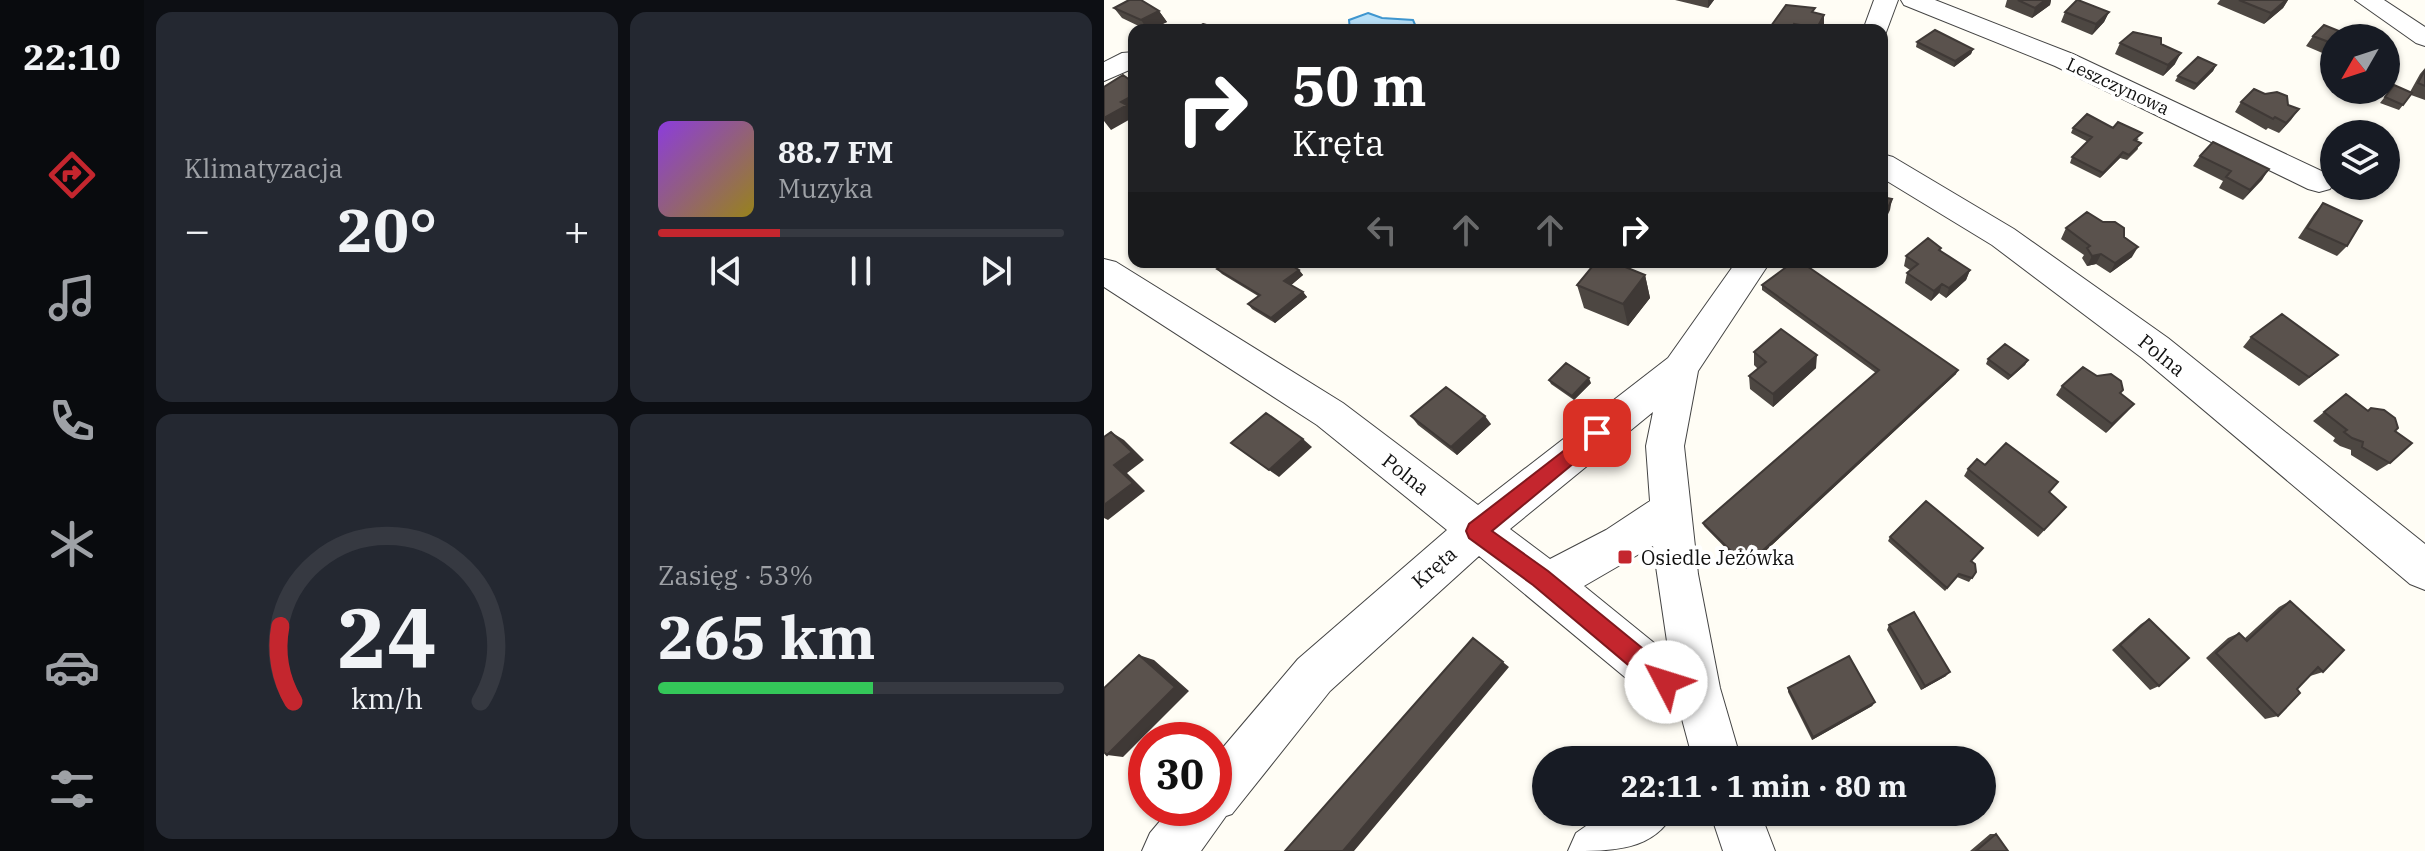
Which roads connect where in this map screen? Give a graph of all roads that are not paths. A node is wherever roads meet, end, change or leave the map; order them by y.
1 (1886, 0) edge
2 (1913, 0) edge
3 (2367, 0) edge
4 (1878, 24) edge
5 (2425, 38) edge
6 (1128, 61) edge
7 (1104, 73) edge
8 (1888, 168) edge
9 (2319, 182) dead end
10 (1750, 268) edge
11 (1104, 271) edge
12 (1681, 368) junction
13 (1671, 510) junction
14 (1476, 531) junction
15 (2425, 570) edge
16 (1547, 583) junction
17 (1697, 688) junction
18 (1713, 746) edge
19 (1232, 774) edge
20 (1189, 826) edge
21 (1629, 826) edge
22 (1740, 826) edge
23 (1168, 851) edge
24 (1594, 851) edge
25 (1749, 851) edge

1 - 4 street
2 - 9 street, Leszczynowa
3 - 5 street
6 - 7 street
8 - 15 street, Polna
10 - 12 street
11 - 14 street, Polna
12 - 13 street
12 - 14 street, Kręta
13 - 16 street
13 - 17 street
14 - 16 street, Polna
14 - 19 street, Kręta
16 - 17 street, Polna
17 - 18 street
20 - 23 street
21 - 24 street
22 - 25 street

